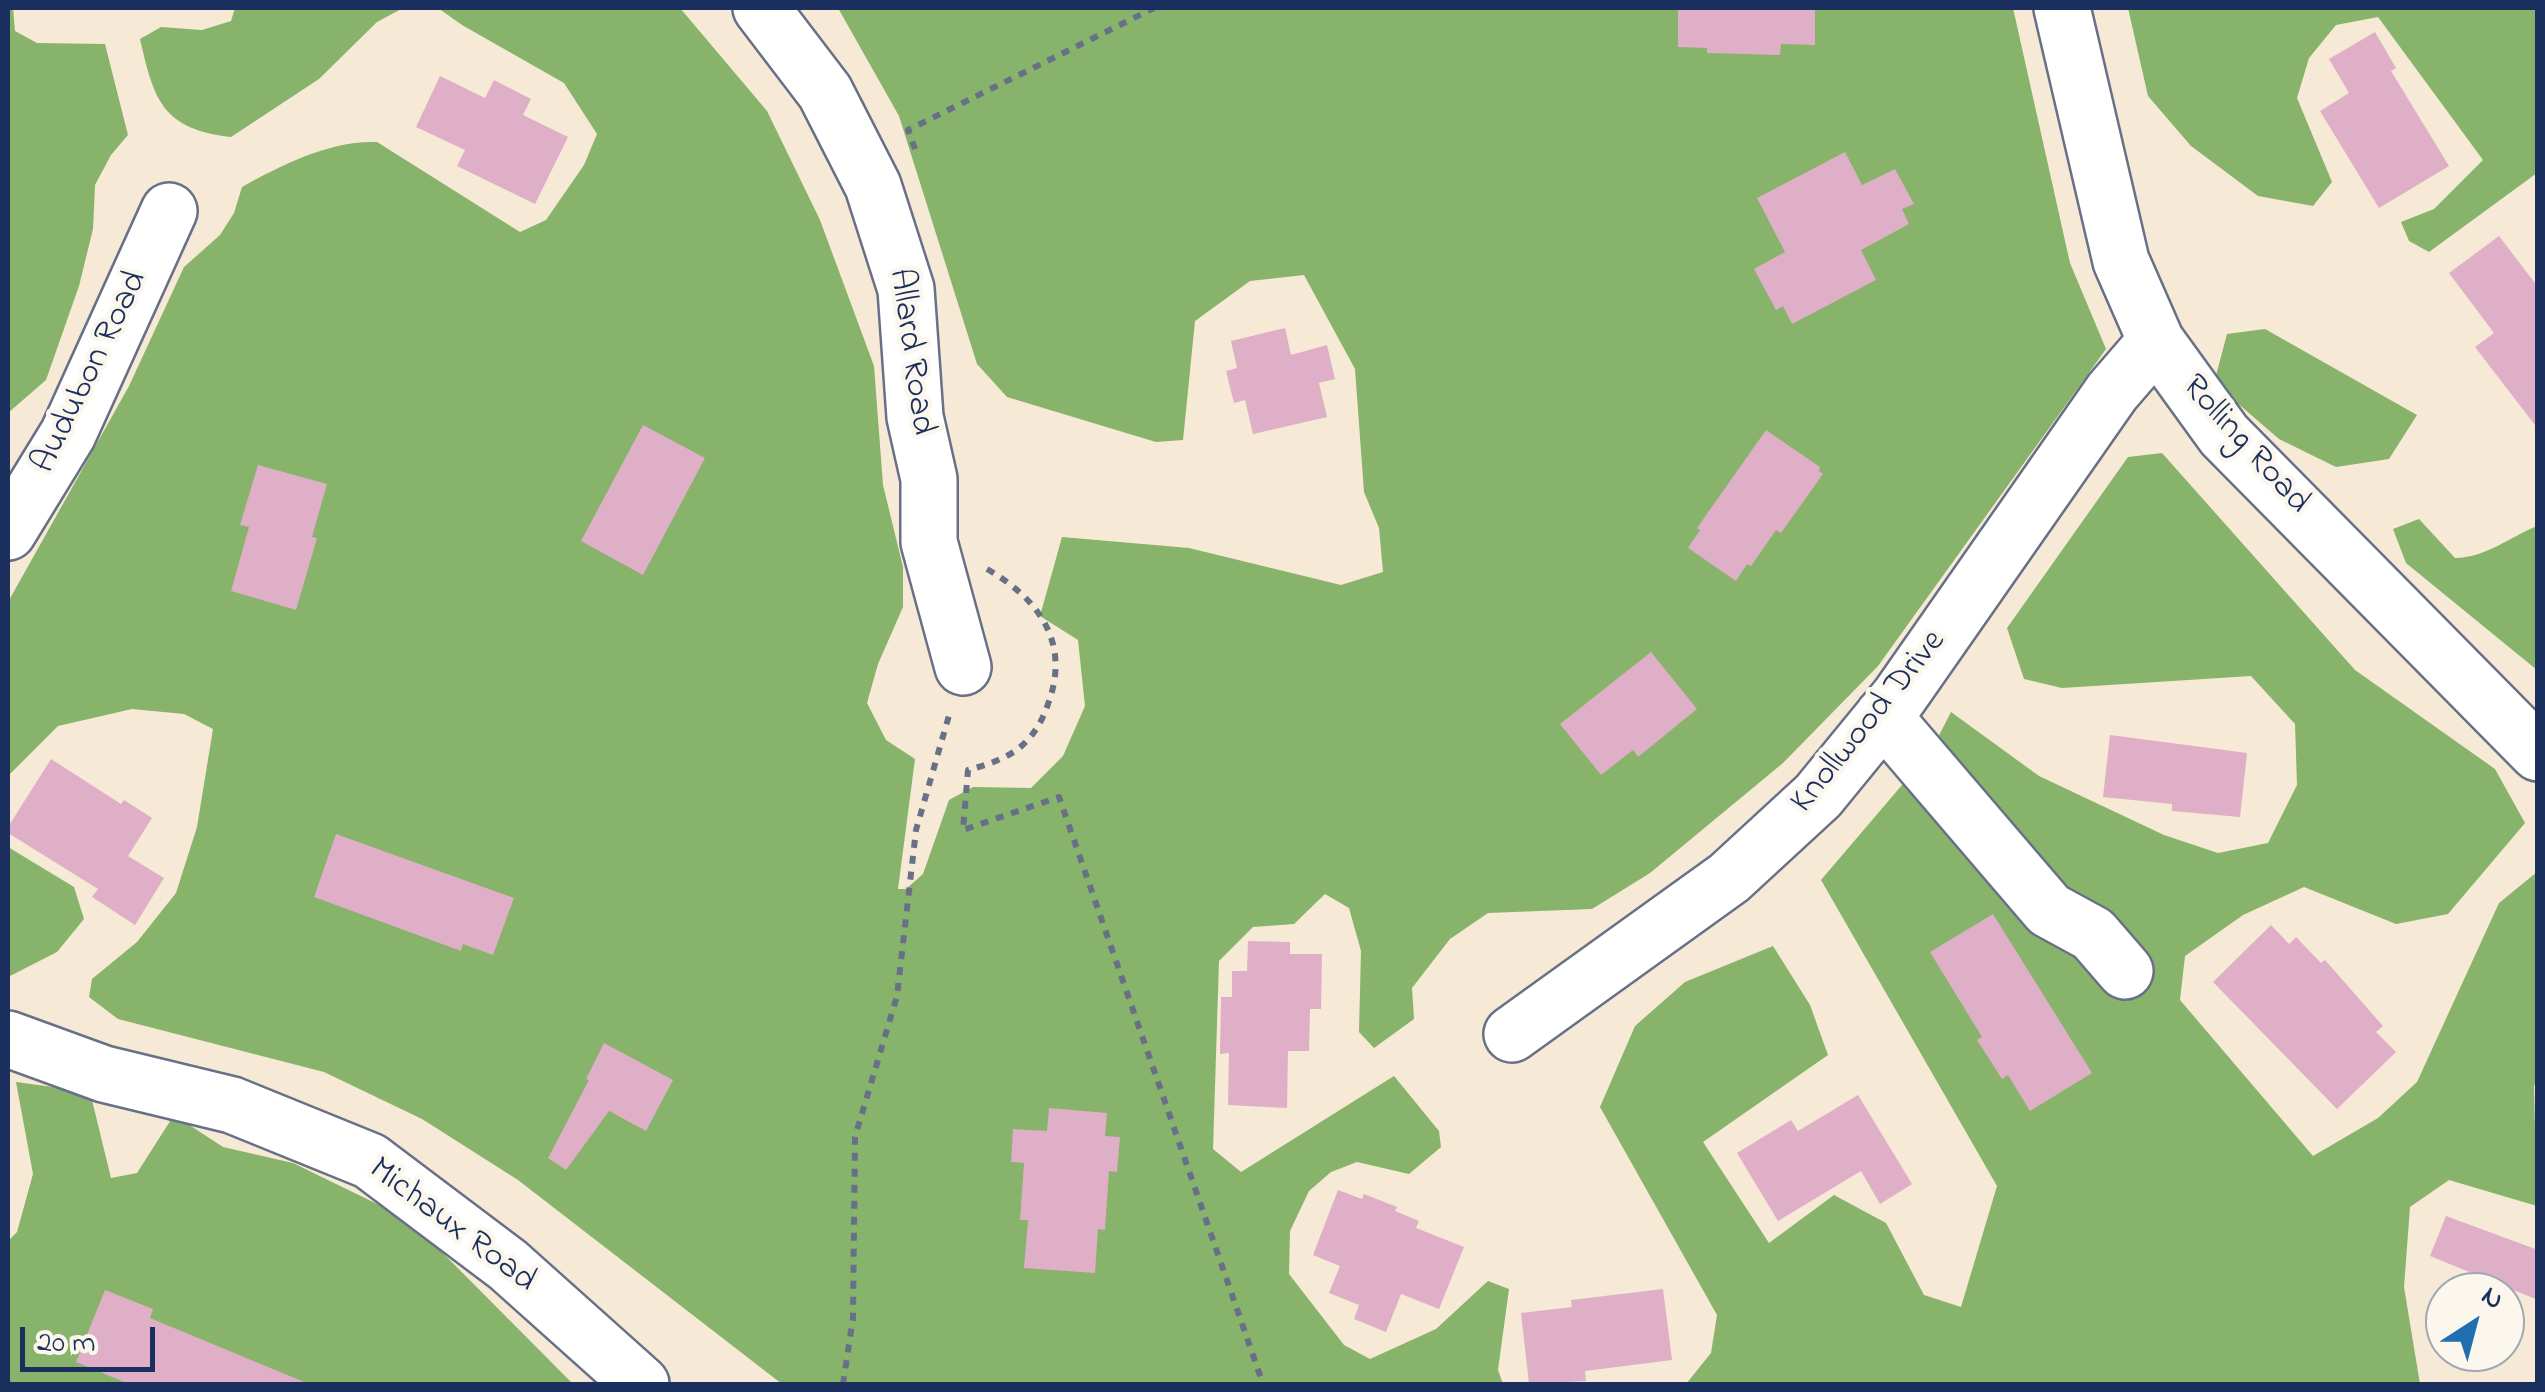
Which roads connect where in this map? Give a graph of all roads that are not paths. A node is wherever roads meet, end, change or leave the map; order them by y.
1 (761, 8) edge
2 (2062, 8) edge
3 (169, 211) dead end
4 (2156, 341) junction
5 (8, 532) edge
6 (963, 667) road end
7 (1883, 716) junction
8 (2538, 753) edge
9 (2125, 972) dead end
10 (1512, 1034) dead end
11 (8, 1039) edge
12 (641, 1384) edge

1 - 6 street, Allard Road
2 - 4 street, Rolling Road
3 - 5 street, Audubon Road
4 - 7 street, Knollwood Drive
4 - 8 street, Rolling Road
7 - 9 street
7 - 10 street, Knollwood Drive
11 - 12 street, Michaux Road

